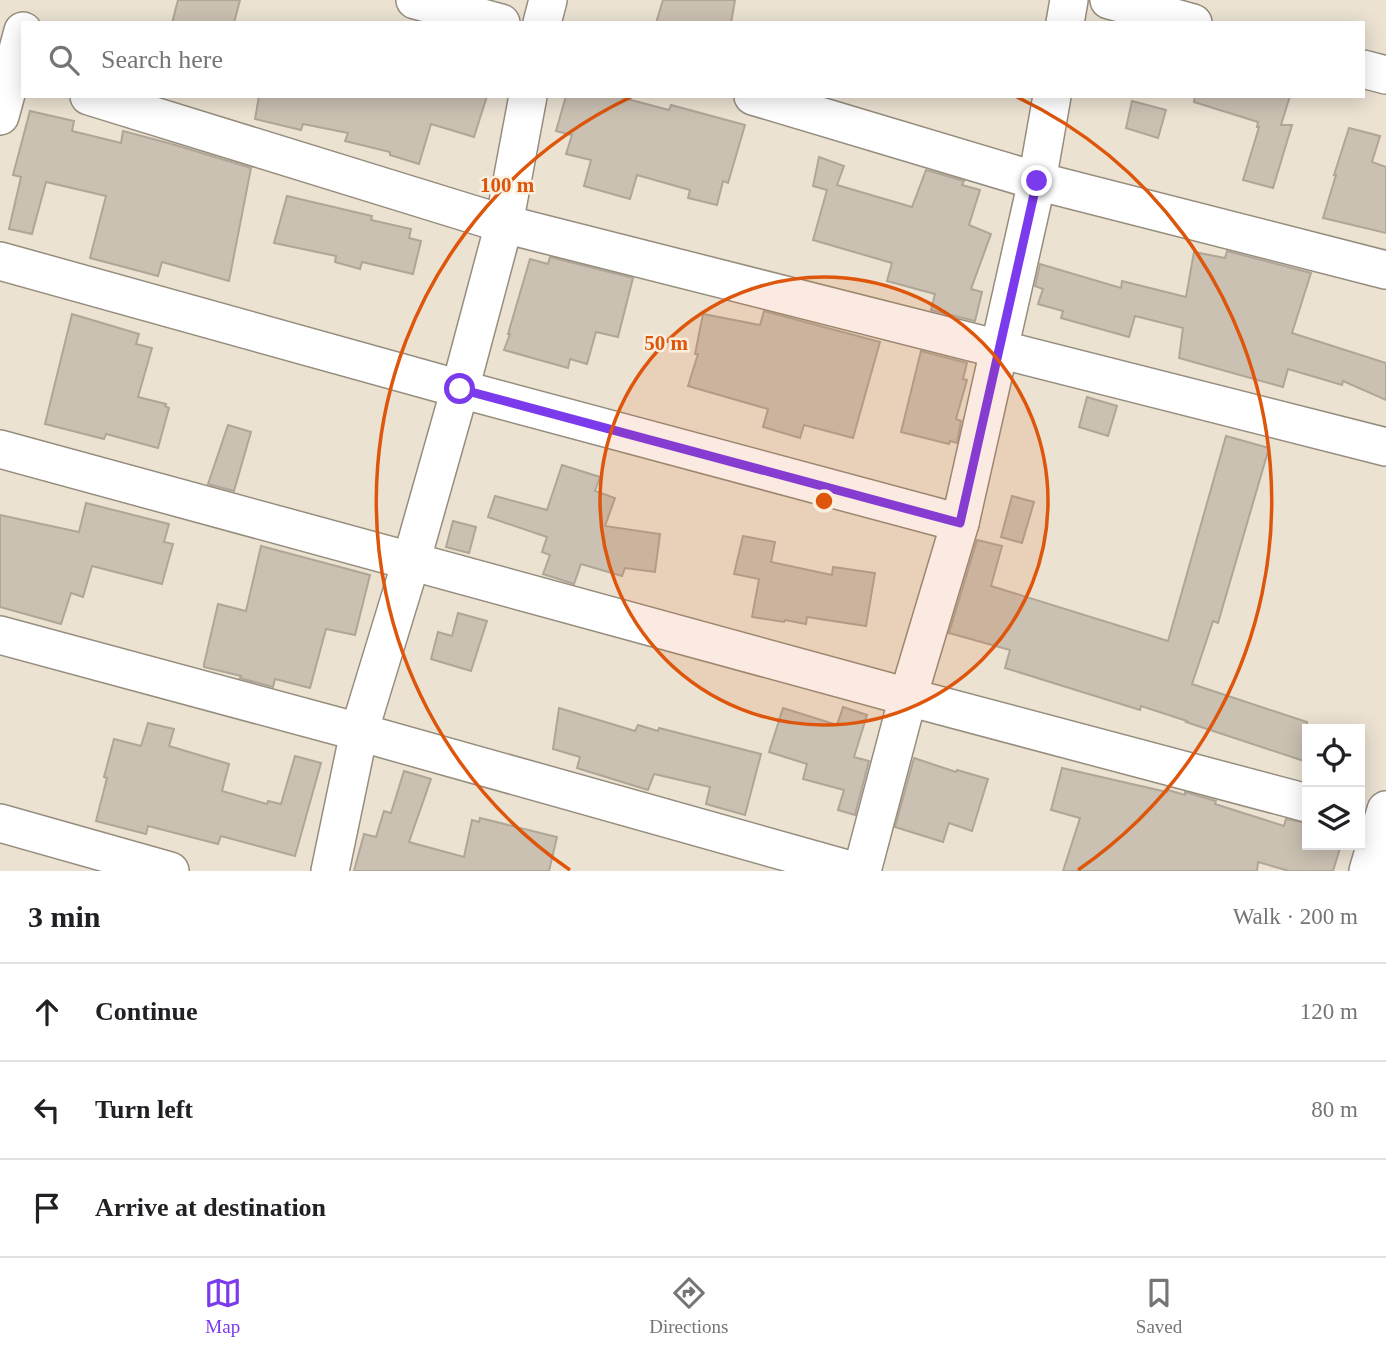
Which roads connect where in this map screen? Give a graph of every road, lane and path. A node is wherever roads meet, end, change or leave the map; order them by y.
1 (31, 0) edge
2 (415, 0) edge
3 (548, 0) edge
4 (1069, 0) edge
5 (1109, 0) edge
6 (26, 21) edge
7 (494, 21) edge
8 (543, 21) edge
9 (1065, 21) edge
10 (1186, 21) edge
11 (21, 37) edge
12 (1365, 70) edge
13 (11, 73) edge
14 (1386, 75) edge
15 (95, 98) edge
16 (528, 98) edge
17 (760, 98) edge
18 (1052, 98) edge
19 (0, 116) edge
20 (1037, 181) junction
21 (504, 224) junction
22 (0, 261) edge
23 (1386, 270) edge
24 (999, 350) junction
25 (460, 389) junction
26 (1386, 447) edge
27 (0, 449) edge
28 (960, 523) junction
29 (411, 562) junction
30 (0, 635) edge
31 (908, 697) junction
32 (359, 732) junction
33 (1302, 802) edge
34 (1379, 818) edge
35 (0, 823) edge
36 (170, 871) edge
37 (331, 871) edge
38 (854, 871) edge
39 (862, 871) edge
40 (1368, 871) edge

1 - 6 street
2 - 7 street
3 - 8 street
4 - 9 street
5 - 10 street
11 - 13 street
12 - 14 street
13 - 19 street
15 - 21 street
16 - 21 street
17 - 20 street
18 - 20 street
20 - 23 street
20 - 24 street
21 - 24 street
21 - 25 street
22 - 25 street
24 - 26 street
24 - 28 street
25 - 28 street
25 - 29 street
27 - 29 street
28 - 31 street
29 - 31 street
29 - 32 street
30 - 32 street
31 - 33 street
31 - 39 street
32 - 37 street
32 - 38 street
34 - 40 street
35 - 36 street

